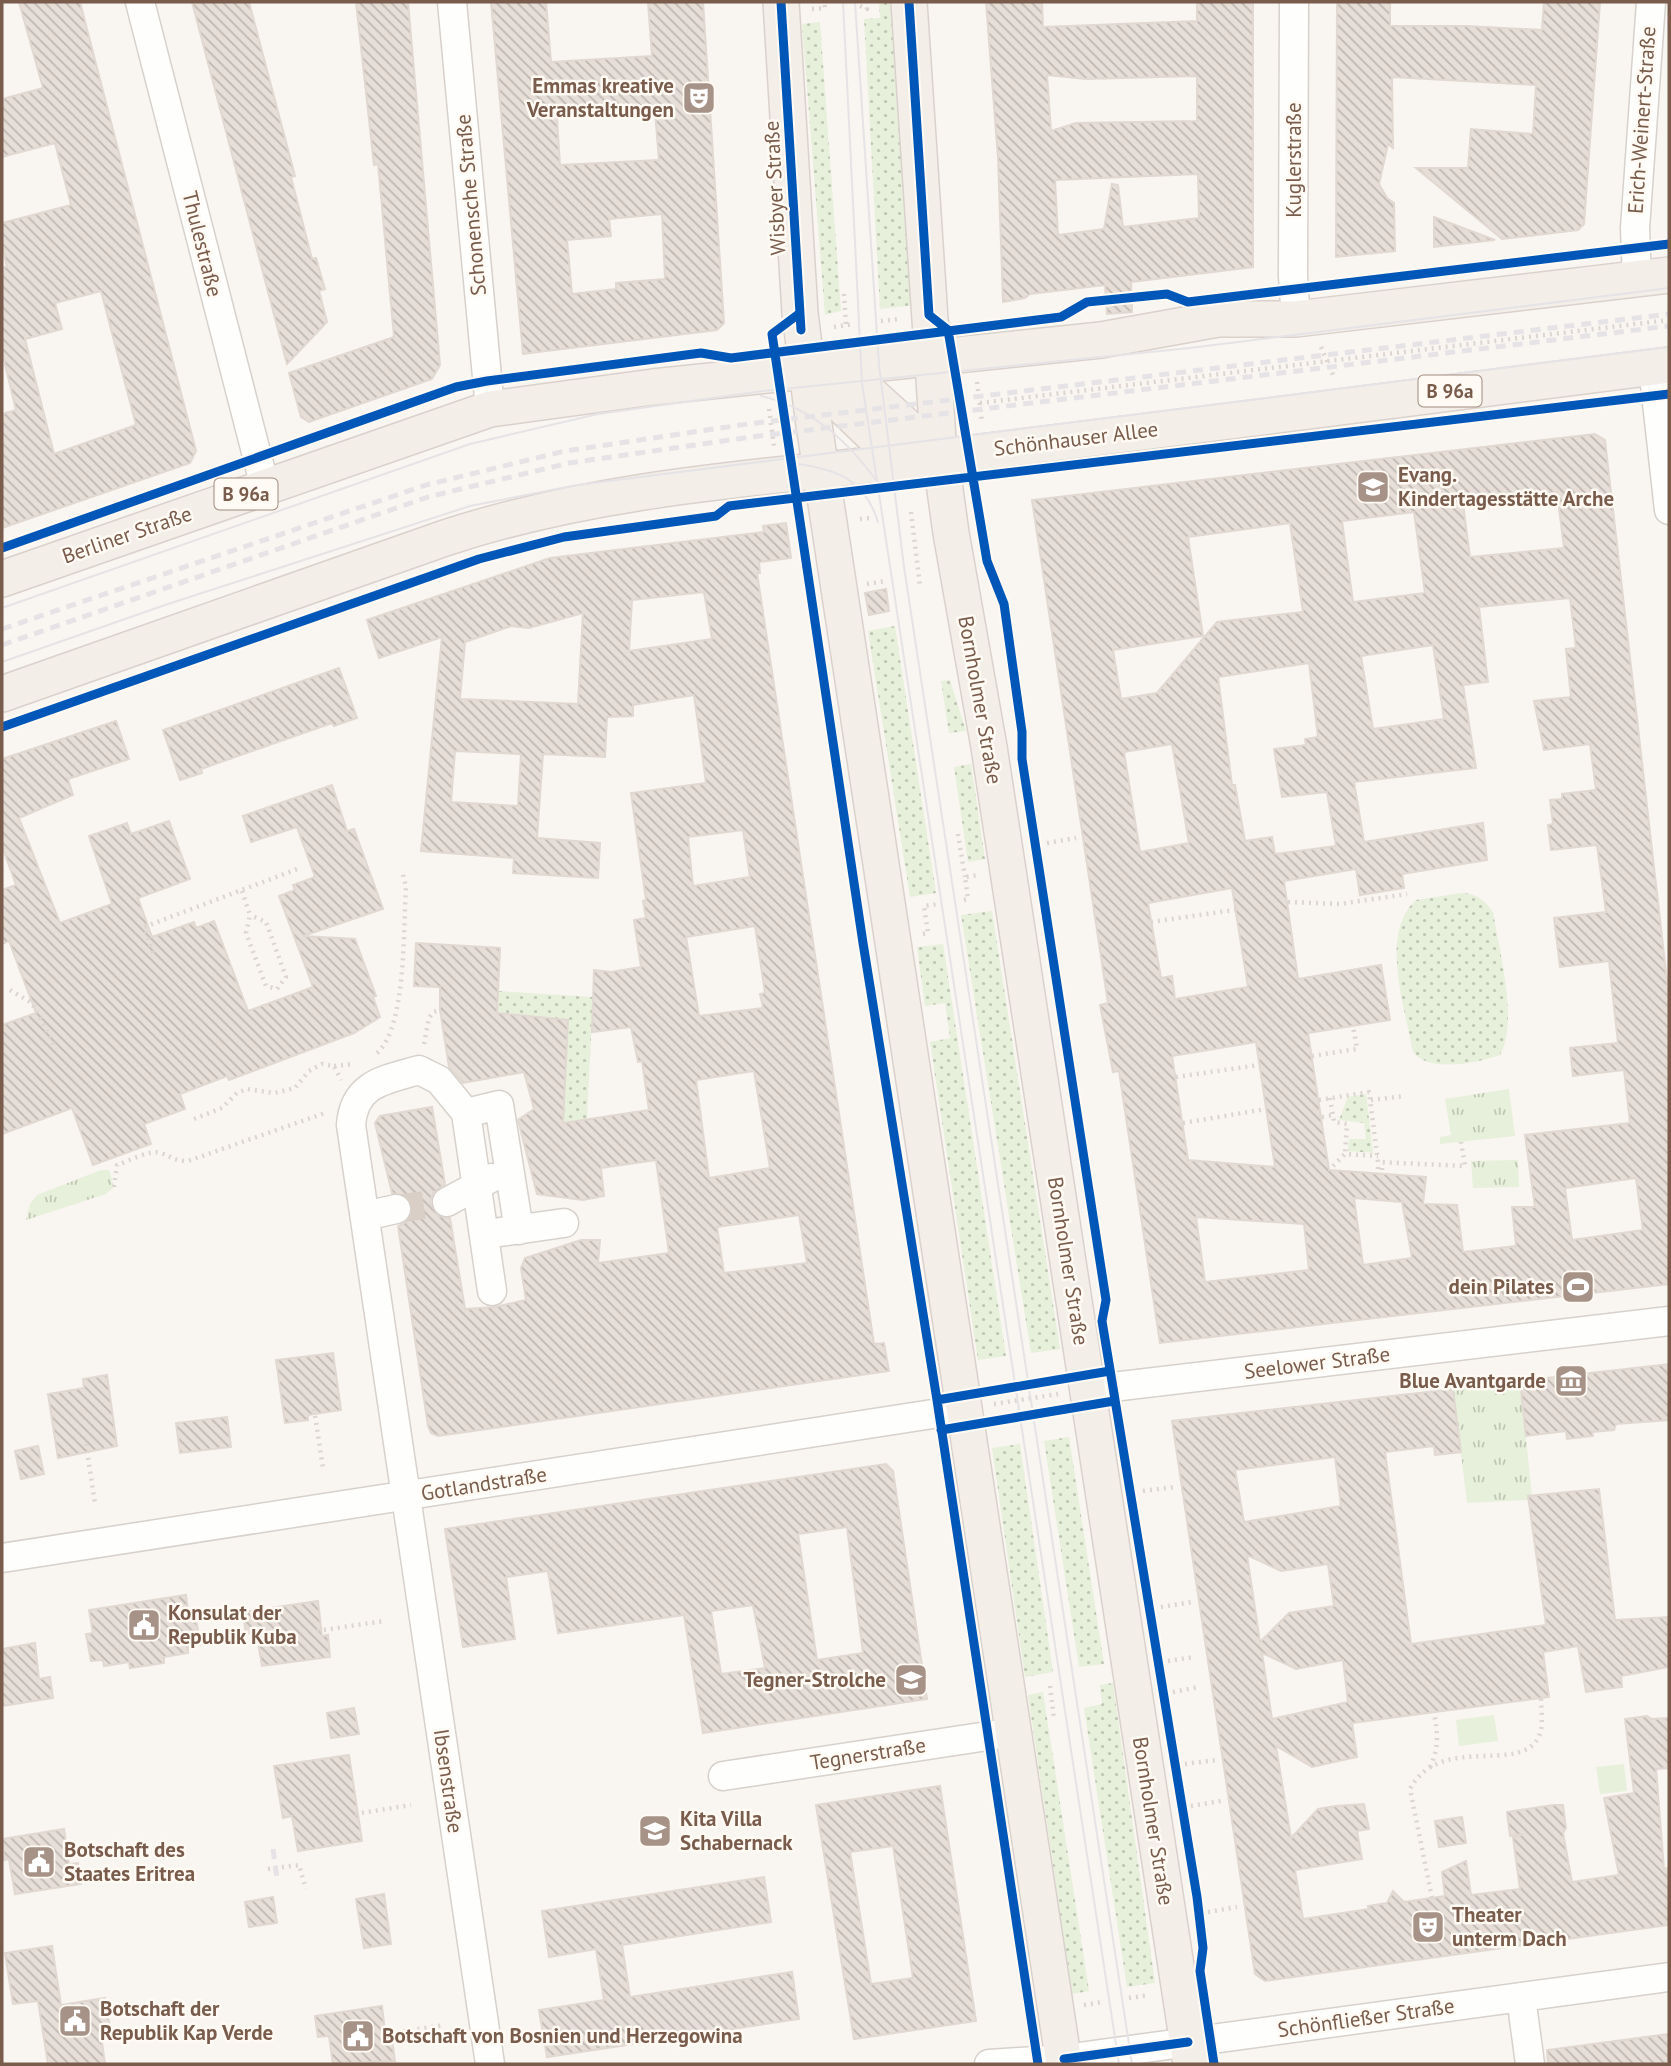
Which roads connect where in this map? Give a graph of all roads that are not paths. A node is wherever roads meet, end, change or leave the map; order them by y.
1 (140, 2) edge
2 (452, 2) edge
3 (781, 2) edge
4 (909, 2) edge
5 (1294, 2) edge
6 (1651, 2) edge
7 (1653, 277) edge
8 (1296, 319) junction
9 (816, 329) junction
10 (931, 359) junction
11 (1661, 366) edge
12 (843, 368) junction
13 (807, 372) junction
14 (490, 408) junction
15 (941, 457) junction
16 (900, 461) junction
17 (820, 469) junction
18 (264, 487) junction
19 (934, 509) junction
20 (1669, 510) edge
21 (2, 579) edge
22 (2, 694) edge
23 (466, 1113) junction
24 (509, 1169) junction
25 (459, 1196) junction
26 (396, 1209) tunnel mouth
27 (365, 1216) junction
28 (564, 1223) dead end
29 (482, 1226) junction
30 (519, 1230) junction
31 (492, 1291) dead end
32 (1669, 1321) edge
33 (1087, 1390) junction
34 (965, 1409) junction
35 (408, 1497) junction
36 (2, 1558) edge
37 (1014, 1732) junction
38 (723, 1776) dead end
39 (1669, 1977) edge
40 (1521, 1997) junction
41 (1189, 2053) edge
42 (1064, 2062) edge
43 (490, 2064) edge
44 (989, 2064) edge
45 (1530, 2064) edge

1 - 18 street, Thulestraße
2 - 14 street, Schonensche Straße
3 - 9 main road, Wisbyer Straße
4 - 10 main road
5 - 8 street, Kuglerstraße
6 - 7 street, Erich-Weinert-Straße
7 - 8 main road, B 96a
8 - 10 main road, B 96a
9 - 12 main road
9 - 13 main road, Wisbyer Straße
10 - 12 main road, B 96a
10 - 15 main road
11 - 15 main road, Schönhauser Allee / B 96a
11 - 20 street
12 - 13 main road, B 96a
12 - 15 main road
13 - 14 main road, B 96a
13 - 16 main road
13 - 17 main road, Wisbyer Straße
14 - 18 main road, Berliner Straße / B 96a
15 - 16 main road, Schönhauser Allee / B 96a
15 - 19 main road, Bornholmer Straße
16 - 17 main road, Schönhauser Allee / B 96a
16 - 19 main road
17 - 22 main road, Schönhauser Allee / B 96a
17 - 34 main road
18 - 21 main road, Berliner Straße / B 96a
19 - 33 main road, Bornholmer Straße
23 - 24 street
23 - 25 street
23 - 27 street, Ibsenstraße
24 - 25 street
24 - 30 street
25 - 29 street
26 - 27 street
27 - 35 street, Ibsenstraße
28 - 30 street
29 - 30 street
29 - 31 street
32 - 33 street, Seelower Straße
33 - 41 main road, Bornholmer Straße
34 - 35 street, Gotlandstraße
34 - 37 main road
35 - 36 street, Gotlandstraße
35 - 43 street, Ibsenstraße
37 - 38 street, Tegnerstraße
37 - 42 main road
39 - 40 street, Schönfließer Straße
40 - 41 street, Schönfließer Straße
40 - 45 street
41 - 42 street, Schönfließer Straße
42 - 44 street, Schönfließer Straße

